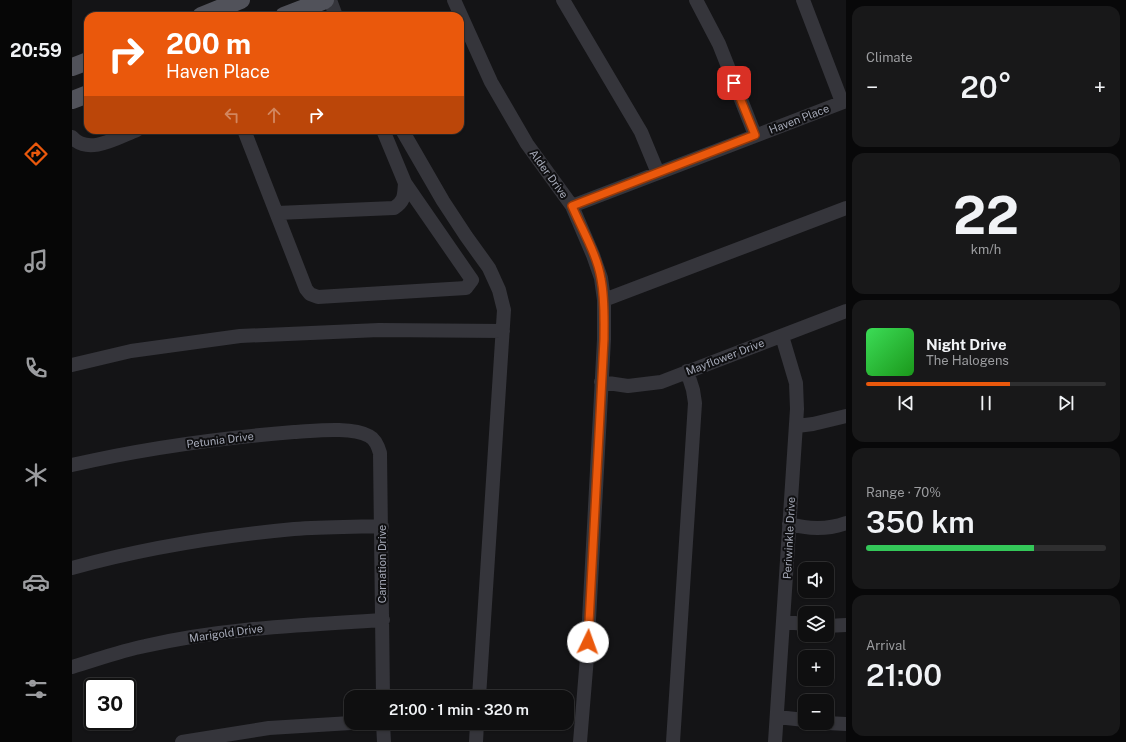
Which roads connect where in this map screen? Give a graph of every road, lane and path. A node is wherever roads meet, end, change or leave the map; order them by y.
1 (241, 0) edge
2 (325, 0) edge
3 (330, 0) edge
4 (454, 0) edge
5 (563, 0) edge
6 (696, 0) edge
7 (803, 0) edge
8 (211, 12) edge
9 (294, 12) edge
10 (334, 12) edge
11 (458, 12) edge
12 (464, 34) edge
13 (84, 62) edge
14 (72, 67) edge
15 (84, 74) edge
16 (72, 79) edge
17 (84, 96) edge
18 (72, 100) edge
19 (844, 101) edge
20 (126, 134) edge
21 (246, 134) edge
22 (385, 134) edge
23 (404, 134) edge
24 (755, 135) junction
25 (72, 137) edge
26 (658, 173) junction
27 (405, 183) junction
28 (572, 206) junction
29 (846, 208) edge
30 (277, 213) junction
31 (604, 300) junction
32 (846, 311) edge
33 (503, 331) junction
34 (782, 336) junction
35 (72, 365) edge
36 (687, 371) junction
37 (602, 382) junction
38 (846, 416) edge
39 (797, 426) junction
40 (369, 436) joint
41 (72, 465) edge
42 (846, 523) edge
43 (789, 524) junction
44 (382, 526) junction
45 (72, 568) edge
46 (383, 620) junction
47 (784, 622) junction
48 (798, 623) edge
49 (846, 625) edge
50 (834, 626) edge
51 (72, 667) edge
52 (383, 690) edge
53 (479, 690) edge
54 (777, 717) junction
55 (798, 719) edge
56 (344, 723) edge
57 (834, 723) edge
58 (846, 724) edge
59 (383, 730) edge
60 (477, 730) edge
61 (182, 742) edge
62 (384, 742) edge
63 (476, 742) edge
64 (580, 742) edge
65 (673, 742) edge
66 (775, 742) edge

1 - 8 main road
2 - 9 main road
3 - 10 street
4 - 11 street, Alder Drive
5 - 26 street
6 - 24 street
7 - 19 street
12 - 28 street, Alder Drive
13 - 14 main road
15 - 16 main road
17 - 18 main road
19 - 24 street, Haven Place
20 - 25 street
21 - 30 street
22 - 27 street
23 - 33 street
24 - 26 street, Haven Place
26 - 28 street, Haven Place
27 - 30 street
27 - 30 street
28 - 31 street, Alder Drive
29 - 31 street
31 - 37 street, Alder Drive
32 - 34 street, Mayflower Drive
33 - 35 street
33 - 53 street
34 - 36 street, Mayflower Drive
34 - 39 street, Periwinkle Drive
36 - 37 street, Mayflower Drive
36 - 65 street
37 - 64 street, Alder Drive
38 - 39 street
39 - 43 street, Periwinkle Drive
40 - 41 street, Petunia Drive
40 - 44 street, Carnation Drive
42 - 43 street
43 - 47 street, Periwinkle Drive
44 - 45 street
44 - 46 street, Carnation Drive
46 - 51 street, Marigold Drive
46 - 52 street, Carnation Drive
47 - 48 street
47 - 54 street, Periwinkle Drive
49 - 50 street
54 - 55 street
54 - 66 street, Periwinkle Drive
56 - 61 street
57 - 58 street
59 - 62 street
60 - 63 street

